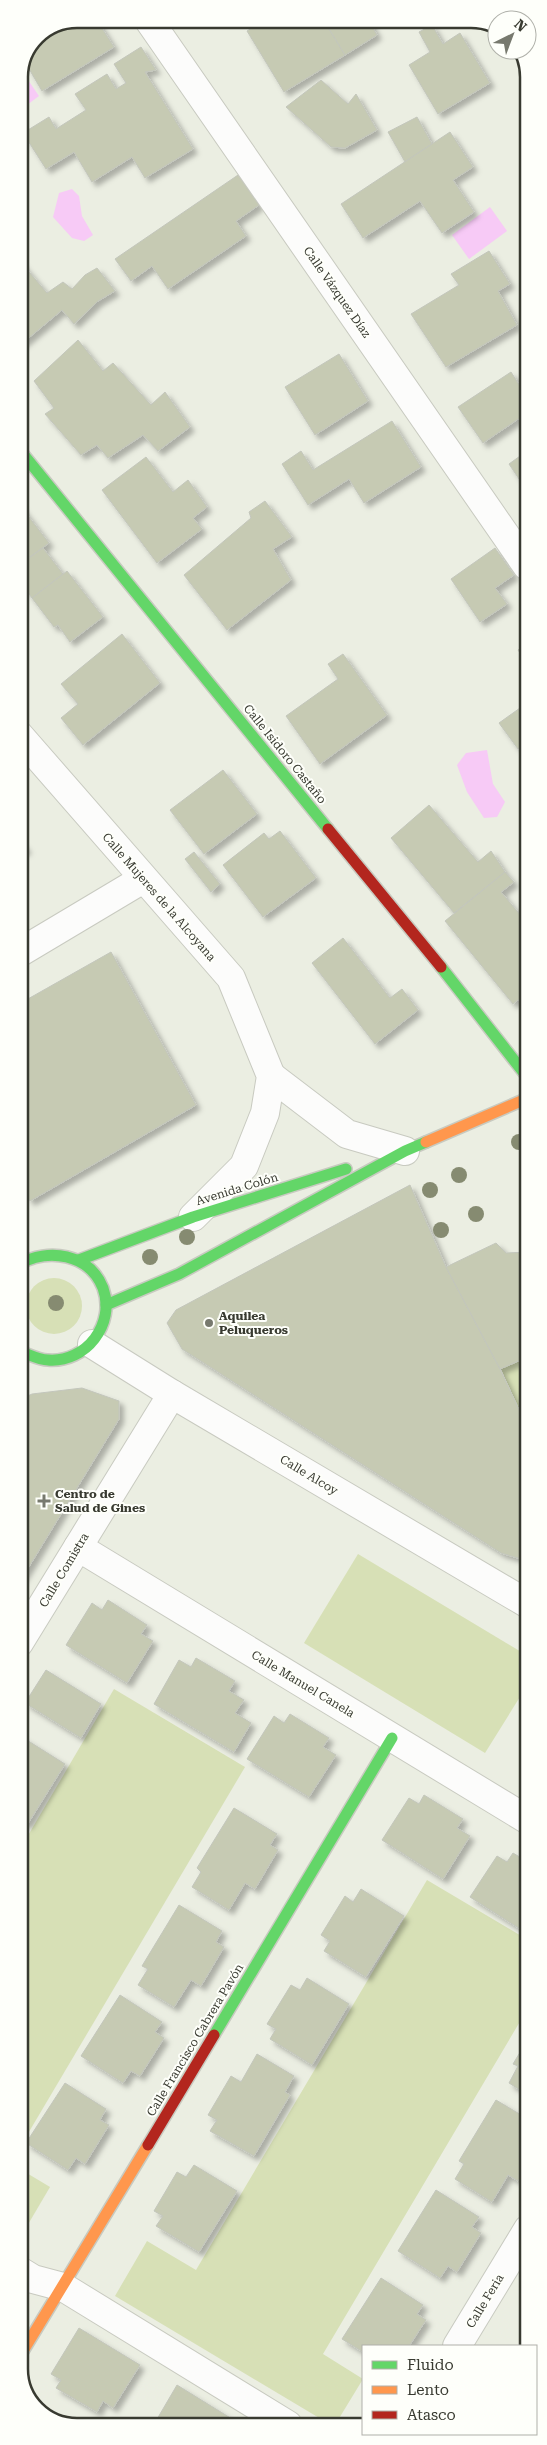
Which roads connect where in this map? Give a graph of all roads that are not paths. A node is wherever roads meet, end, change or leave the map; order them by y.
1 (154, 28) edge
2 (28, 460) edge
3 (520, 556) edge
4 (28, 745) edge
5 (143, 879) junction
6 (28, 948) edge
7 (520, 1068) edge
8 (271, 1076) junction
9 (520, 1101) edge
10 (405, 1151) junction
11 (193, 1217) junction
12 (28, 1259) edge
13 (79, 1260) junction
14 (106, 1304) junction
15 (92, 1344) junction
16 (28, 1356) edge
17 (172, 1394) junction
18 (78, 1547) junction
19 (520, 1599) edge
20 (28, 1630) edge
21 (392, 1738) junction
22 (520, 1815) edge
23 (520, 2242) edge
24 (28, 2276) edge
25 (64, 2287) junction
26 (28, 2343) edge
27 (458, 2345) edge
28 (274, 2418) edge

1 - 3 street, Calle Vázquez Díaz
2 - 7 street, Calle Isidoro Castaño
4 - 5 street, Calle Mujeres de la Alcoyana
5 - 6 street
5 - 8 street, Calle Mujeres de la Alcoyana
8 - 10 street
8 - 11 street
9 - 10 street, Avenida Colón
10 - 11 street, Avenida Colón
10 - 14 street, Avenida Colón
11 - 13 street, Avenida Colón
12 - 13 street
13 - 14 street
14 - 15 street
15 - 16 street
15 - 17 street, Calle Alcoy
17 - 18 street, Calle Comistra
17 - 19 street, Calle Alcoy
18 - 20 street, Calle Comistra
18 - 21 street, Calle Manuel Canela
21 - 22 street, Calle Manuel Canela
21 - 25 street, Calle Francisco Cabrera Pavón
23 - 27 street, Calle Feria
24 - 25 street
25 - 26 street, Calle Francisco Cabrera Pavón
25 - 28 street

